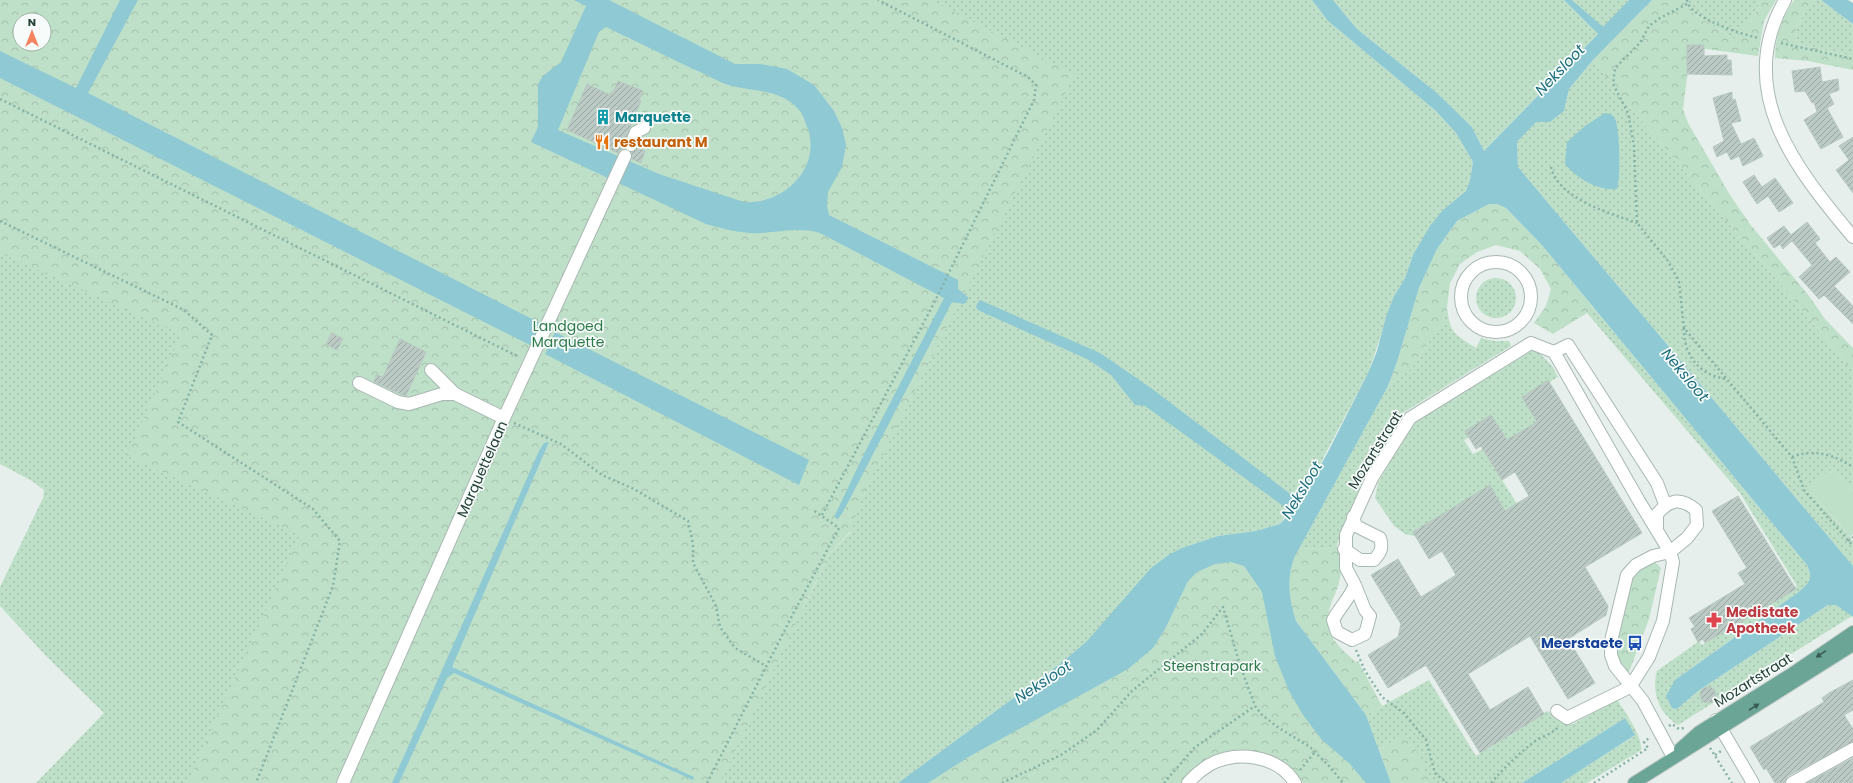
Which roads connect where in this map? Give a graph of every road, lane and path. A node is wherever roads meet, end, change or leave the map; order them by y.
1 (878, 0) edge
2 (1687, 0) edge
3 (1785, 0) edge
4 (1687, 4) junction
5 (1768, 40) junction
6 (1853, 59) edge
7 (0, 99) edge
8 (644, 128) dead end
9 (631, 145) dead end
10 (625, 157) dead end
11 (1551, 167) dead end
12 (0, 221) edge
13 (1637, 223) junction
14 (1853, 237) edge
15 (1514, 328) junction
16 (1684, 328) junction
17 (1531, 343) junction
18 (1554, 352) junction
19 (531, 363) junction
20 (431, 370) dead end
21 (1727, 379) junction
22 (359, 383) dead end
23 (455, 394) junction
24 (504, 418) junction
25 (1792, 457) junction
26 (1853, 467) edge
27 (1665, 504) junction
28 (813, 510) dead end
29 (822, 516) junction
30 (1353, 517) junction
31 (1657, 530) junction
32 (1853, 537) edge
33 (1848, 541) junction
34 (1853, 546) edge
35 (1344, 549) junction
36 (1670, 552) junction
37 (1356, 585) junction
38 (1852, 637) edge
39 (1352, 640) junction
40 (766, 666) junction
41 (1630, 687) junction
42 (1255, 706) junction
43 (1556, 711) dead end
44 (1567, 718) junction
45 (1719, 724) junction
46 (1704, 740) junction
47 (1853, 749) edge
48 (1316, 752) junction
49 (1673, 757) junction
50 (1294, 781) edge
51 (256, 783) edge
52 (343, 783) edge
53 (707, 783) edge
54 (1002, 783) edge
55 (1164, 783) edge
56 (1188, 783) edge
57 (1343, 783) edge
58 (1447, 783) edge
59 (1492, 783) edge
60 (1634, 783) edge
61 (1732, 783) edge
62 (1753, 783) edge
63 (1792, 783) edge

1 - 29 path
2 - 4 path
3 - 5 street
4 - 5 path
4 - 13 path
5 - 6 path
5 - 14 street
7 - 19 path
8 - 9 street
10 - 19 street, Marquettelaan
11 - 13 path
12 - 51 path
13 - 16 path
15 - 15 street
15 - 17 street
16 - 21 path
16 - 21 path
17 - 18 street
17 - 30 street, Mozartstraat
18 - 27 street
18 - 31 street
19 - 24 street, Marquettelaan
20 - 23 street
21 - 25 path
22 - 23 street
23 - 24 street
24 - 40 path
24 - 52 street, Marquettelaan
25 - 26 path
25 - 33 path
27 - 31 street
27 - 36 street
28 - 29 path
29 - 40 path
30 - 35 street, Mozartstraat
30 - 35 street
31 - 36 street
32 - 33 path
33 - 34 path
35 - 37 street, Mozartstraat
36 - 41 street
36 - 41 street
37 - 39 street, Mozartstraat
37 - 39 street
38 - 45 main road, Mozartstraat
39 - 58 path
40 - 53 path
41 - 44 street
41 - 49 street
42 - 48 path
42 - 54 path
42 - 55 path
43 - 44 street
44 - 59 path
45 - 46 main road, Mozartstraat
45 - 49 main road, Mozartstraat
45 - 62 street
46 - 49 main road, Mozartstraat
46 - 61 path
47 - 63 street
48 - 50 path
48 - 57 path
49 - 60 main road, Mozartstraat
50 - 56 street

